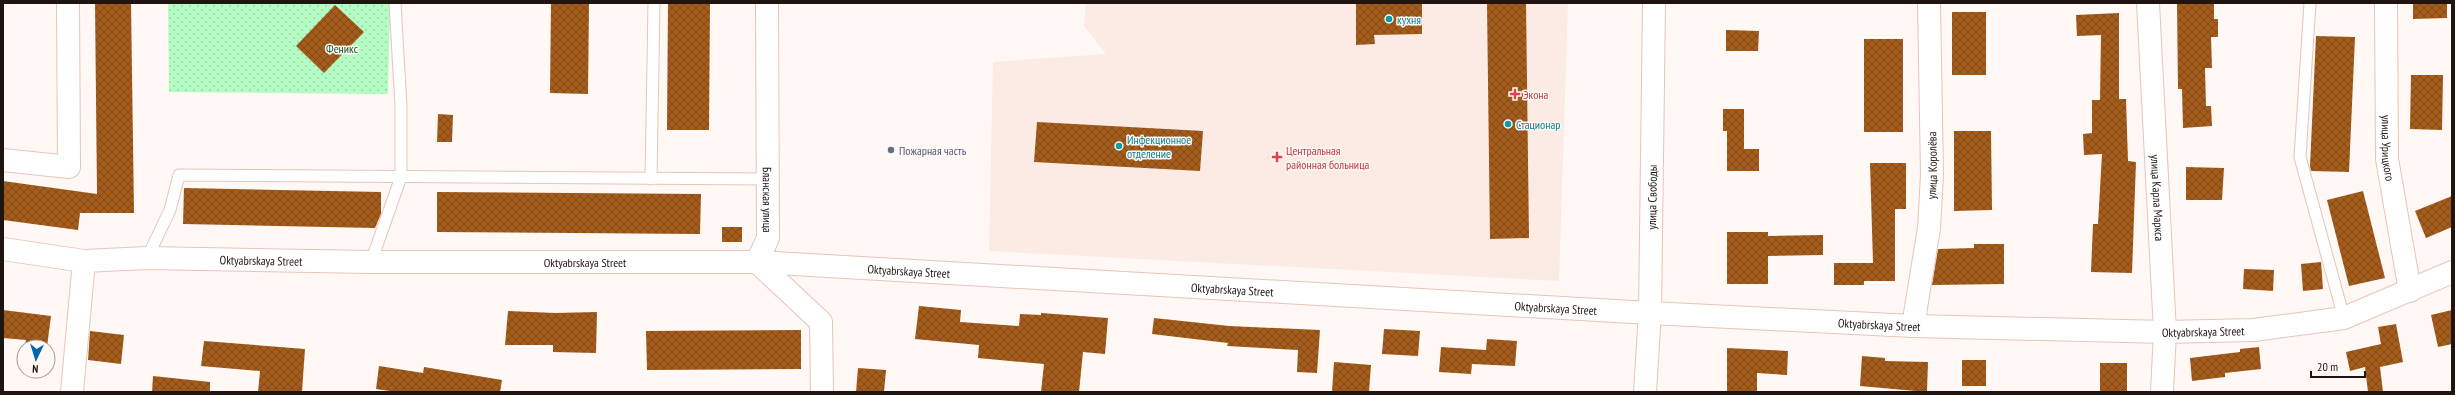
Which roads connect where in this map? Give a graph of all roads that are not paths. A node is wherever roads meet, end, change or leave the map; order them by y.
1 (68, 3) edge
2 (395, 3) edge
3 (654, 3) edge
4 (767, 3) edge
5 (1654, 3) edge
6 (1929, 3) edge
7 (2148, 3) edge
8 (2310, 3) edge
9 (2386, 3) edge
10 (3, 160) edge
11 (401, 176) junction
12 (651, 179) junction
13 (768, 179) junction
14 (3, 249) edge
15 (147, 258) junction
16 (84, 261) junction
17 (371, 262) junction
18 (757, 262) junction
19 (2452, 272) edge
20 (2410, 291) junction
21 (1650, 313) junction
22 (2344, 318) junction
23 (1913, 326) junction
24 (2164, 332) junction
25 (72, 392) edge
26 (822, 392) edge
27 (1645, 392) edge
28 (2162, 392) edge

1 - 10 street
2 - 11 lane
3 - 12 lane
4 - 13 street, Бланская улица
5 - 21 street, улица Свободы
6 - 23 street, улица Королёва
7 - 24 street, улица Карла Маркса
8 - 22 lane
9 - 20 street, улица Урицкого
11 - 12 lane
11 - 15 lane
11 - 17 lane
12 - 13 lane
13 - 18 street, Бланская улица
14 - 16 street, Oktyabrskaya Street
15 - 16 street, Oktyabrskaya Street
15 - 17 street, Oktyabrskaya Street
16 - 25 street
17 - 18 street, Oktyabrskaya Street
18 - 21 street, Oktyabrskaya Street
18 - 26 street
19 - 20 street, Oktyabrskaya Street
20 - 22 street, Oktyabrskaya Street
21 - 23 street, Oktyabrskaya Street
21 - 27 street, улица Свободы
22 - 24 street, Oktyabrskaya Street
23 - 24 street, Oktyabrskaya Street
24 - 28 street, улица Карла Маркса

